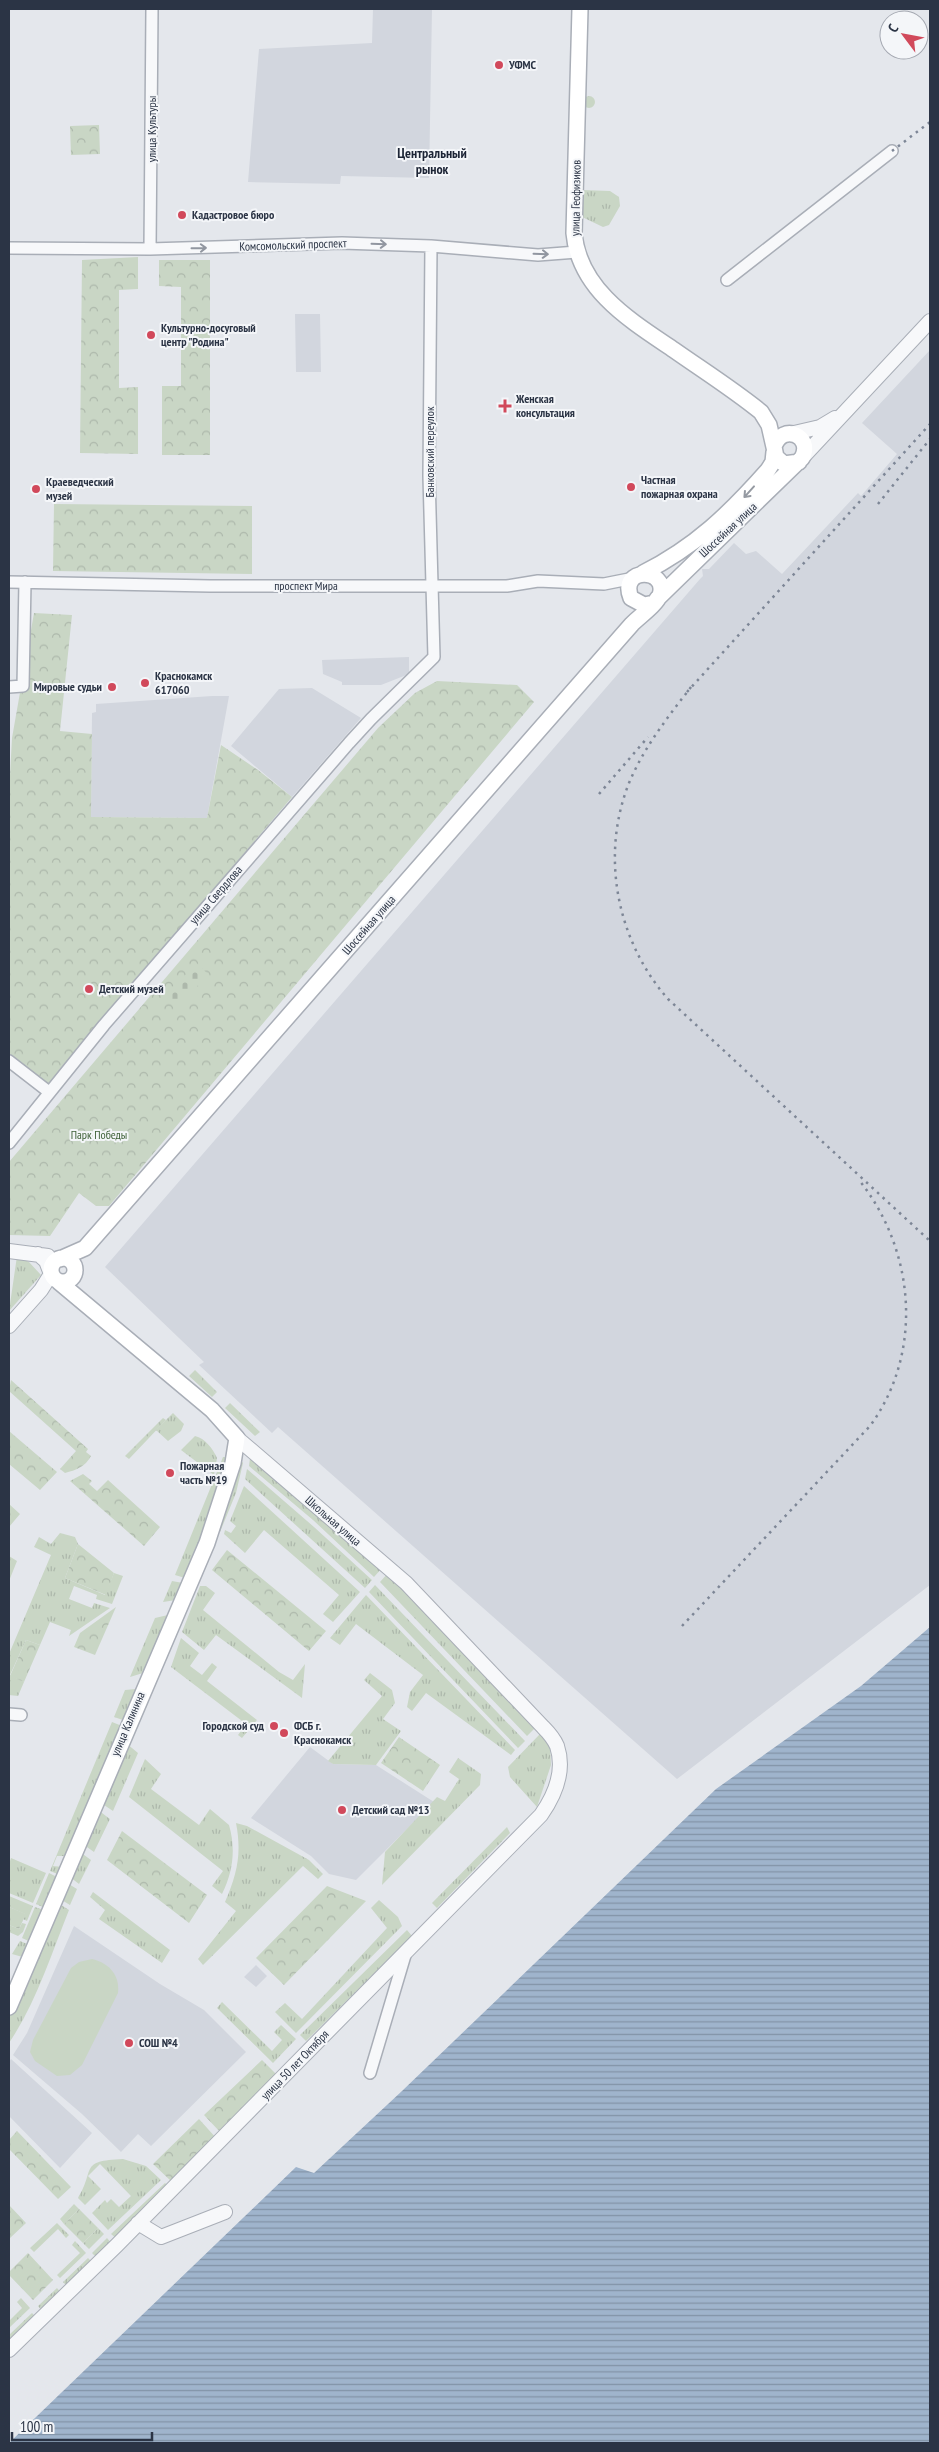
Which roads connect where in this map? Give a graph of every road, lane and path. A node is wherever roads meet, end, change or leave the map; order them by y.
1 (152, 9) edge
2 (580, 9) edge
3 (892, 151) dead end
4 (431, 246) junction
5 (9, 248) edge
6 (150, 248) junction
7 (577, 252) junction
8 (727, 280) dead end
9 (930, 321) edge
10 (846, 411) junction
11 (762, 412) junction
12 (794, 433) junction
13 (774, 449) junction
14 (801, 460) junction
15 (639, 576) junction
16 (9, 582) edge
17 (25, 582) junction
18 (604, 584) junction
19 (431, 585) junction
20 (631, 598) junction
21 (655, 601) junction
22 (632, 624) junction
23 (434, 657) joint
24 (9, 687) edge
25 (9, 1061) edge
26 (49, 1092) junction
27 (9, 1143) edge
28 (85, 1248) junction
29 (9, 1251) edge
30 (38, 1254) junction
31 (60, 1259) junction
32 (74, 1272) junction
33 (55, 1278) junction
34 (79, 1296) junction
35 (9, 1326) edge
36 (237, 1438) junction
37 (9, 1714) edge
38 (21, 1716) dead end
39 (560, 1767) joint
40 (406, 1952) junction
41 (9, 2007) edge
42 (370, 2073) dead end
43 (225, 2212) dead end
44 (138, 2223) junction
45 (9, 2350) edge

1 - 6 street, улица Культуры
2 - 7 main road, улица Геофизиков
3 - 8 street
6 -> 4 street, Комсомольский проспект
4 -> 7 street, Комсомольский проспект
4 - 19 street, Банковский переулок
5 - 6 street, Комсомольский проспект
7 - 11 main road, улица Геофизиков
9 - 10 street, Шоссейная улица
10 - 12 street, Шоссейная улица
10 - 14 street, Шоссейная улица
11 - 12 main road, улица Геофизиков
11 - 13 main road
12 - 13 main road
12 - 14 main road
13 - 14 main road
13 -> 15 main road, Шоссейная улица
14 - 21 main road, Шоссейная улица
15 - 18 street, проспект Мира
15 - 20 main road
15 - 21 main road
16 - 17 street, проспект Мира
17 - 19 street, проспект Мира
17 - 24 street
18 - 19 street, проспект Мира
18 - 20 street, проспект Мира
19 - 23 street, Банковский переулок
20 - 21 main road
20 - 22 main road
21 - 22 main road, Шоссейная улица
22 - 28 main road, Шоссейная улица
23 - 26 street, улица Свердлова
25 - 26 street
26 - 27 street, улица Свердлова
28 - 31 main road
28 - 32 main road
29 - 30 street
30 - 31 street
30 - 33 street
31 - 32 main road
31 - 33 main road
32 - 33 main road
32 - 34 main road
33 - 34 main road, Школьная улица
33 - 35 street
34 - 36 main road, Школьная улица
36 - 39 street, Школьная улица
36 - 41 main road, улица Калинина
37 - 38 street
39 - 40 street, улица 50 лет Октября
40 - 42 street
40 - 44 street, улица 50 лет Октября
43 - 44 street
44 - 45 street, улица 50 лет Октября

